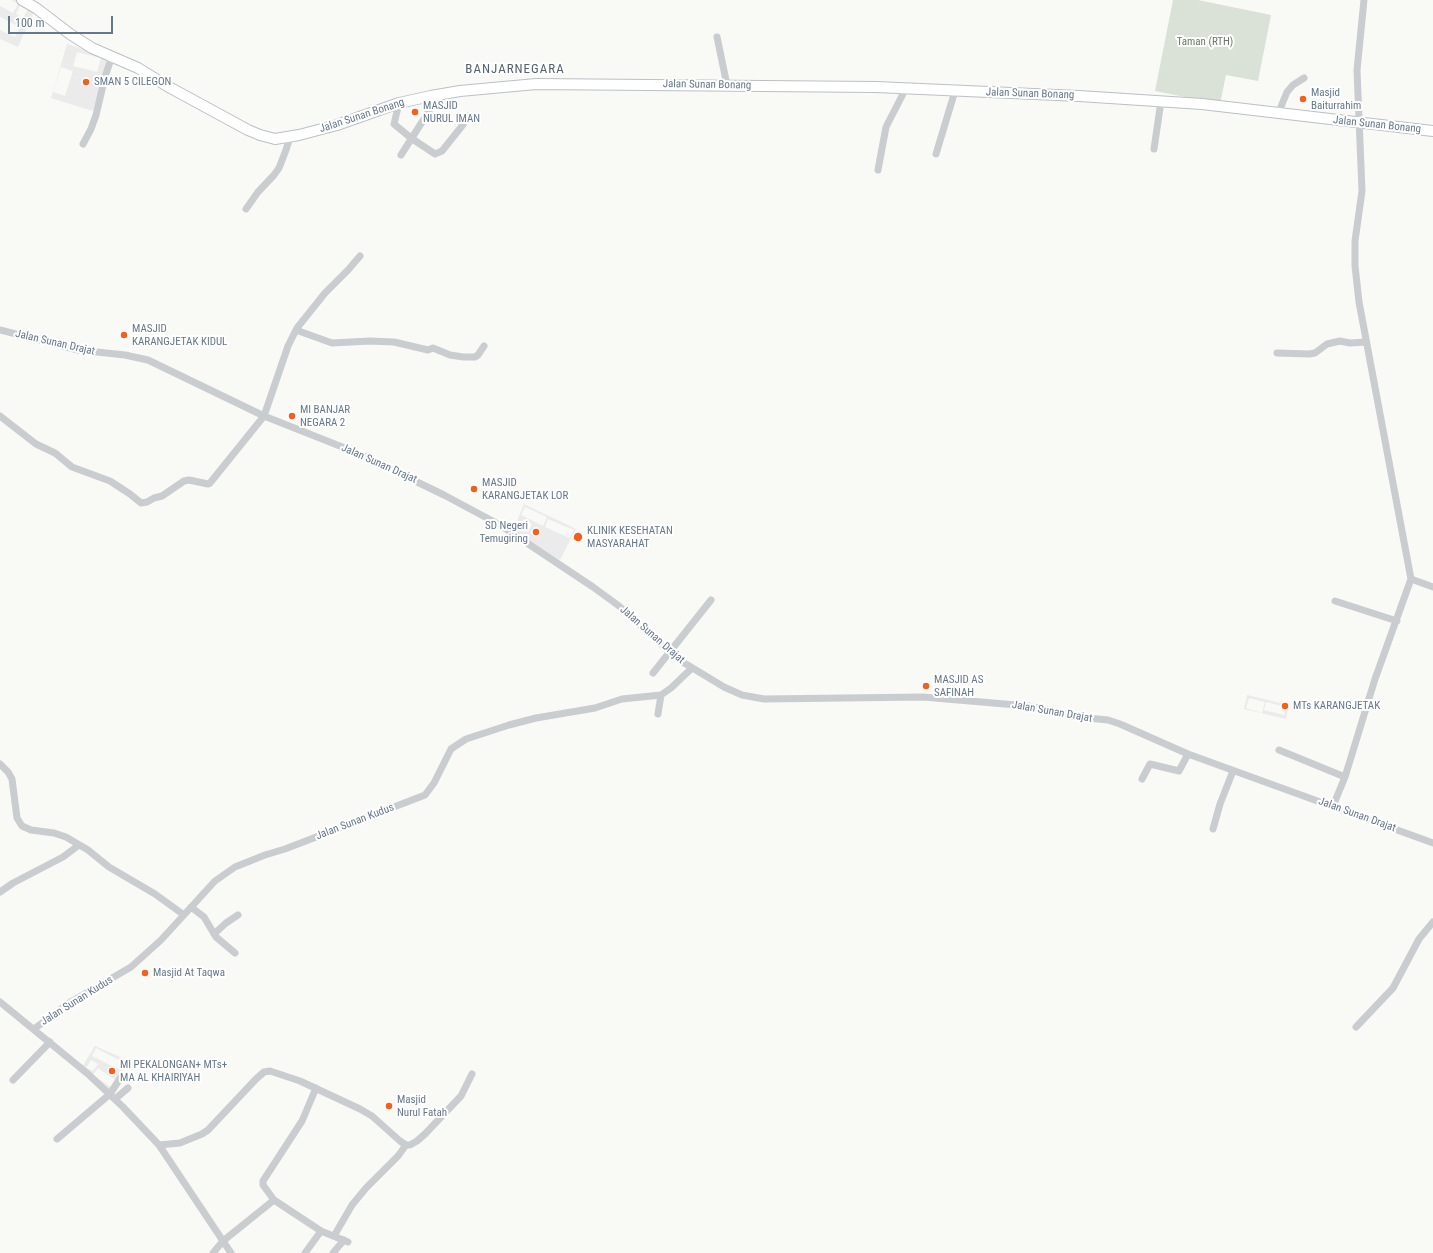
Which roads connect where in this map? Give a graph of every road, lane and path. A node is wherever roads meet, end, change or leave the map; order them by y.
1 (22, 0) edge
2 (1364, 0) edge
3 (717, 37) dead end
4 (112, 56) junction
5 (1304, 78) dead end
6 (727, 85) junction
7 (906, 88) junction
8 (955, 91) junction
9 (431, 96) junction
10 (1161, 101) junction
11 (399, 103) junction
12 (1278, 114) junction
13 (468, 116) dead end
14 (1359, 124) junction
15 (1433, 132) edge
16 (290, 137) junction
17 (411, 138) junction
18 (83, 144) dead end
19 (1154, 149) dead end
20 (936, 154) dead end
21 (401, 155) dead end
22 (878, 170) dead end
23 (246, 209) dead end
24 (360, 256) dead end
25 (0, 330) edge
26 (296, 330) junction
27 (1366, 342) junction
28 (484, 346) dead end
29 (1276, 353) dead end
30 (0, 416) edge
31 (264, 416) junction
32 (1411, 579) junction
33 (1433, 587) edge
34 (711, 600) dead end
35 (1335, 601) dead end
36 (1397, 621) junction
37 (670, 653) junction
38 (692, 668) junction
39 (653, 673) dead end
40 (661, 695) junction
41 (658, 714) dead end
42 (1279, 750) dead end
43 (1188, 754) junction
44 (0, 764) edge
45 (1233, 771) junction
46 (1345, 777) junction
47 (1142, 779) dead end
48 (1333, 806) junction
49 (1213, 828) dead end
50 (1433, 843) edge
51 (79, 845) junction
52 (0, 892) edge
53 (191, 908) junction
54 (184, 915) junction
55 (238, 915) dead end
56 (1433, 922) edge
57 (214, 934) junction
58 (235, 953) dead end
59 (0, 1002) edge
60 (1356, 1027) dead end
61 (34, 1029) junction
62 (50, 1042) junction
63 (472, 1074) dead end
64 (121, 1078) dead end
65 (13, 1080) dead end
66 (128, 1088) dead end
67 (316, 1088) junction
68 (112, 1097) junction
69 (57, 1140) dead end
70 (406, 1145) junction
71 (159, 1146) junction
72 (274, 1200) junction
73 (321, 1231) junction
74 (334, 1236) junction
75 (223, 1241) junction
76 (213, 1253) edge
77 (231, 1253) edge
78 (305, 1253) edge
79 (334, 1253) edge

1 - 4 street, Jalan Sunan Bonang
2 - 14 street
3 - 6 street
4 - 16 street, Jalan Sunan Bonang
4 - 18 street
5 - 12 street
6 - 7 street, Jalan Sunan Bonang
6 - 9 street, Jalan Sunan Bonang
7 - 8 street, Jalan Sunan Bonang
7 - 22 street
8 - 10 street, Jalan Sunan Bonang
8 - 20 street
9 - 11 street, Jalan Sunan Bonang
9 - 17 street
10 - 12 street, Jalan Sunan Bonang
10 - 19 street
11 - 16 street, Jalan Sunan Bonang
11 - 17 street
12 - 14 street, Jalan Sunan Bonang
13 - 17 street
14 - 15 street, Jalan Sunan Bonang
14 - 27 street
16 - 23 street
17 - 21 street
24 - 26 street
25 - 31 street, Jalan Sunan Drajat
26 - 28 street
26 - 31 street
27 - 29 street
27 - 32 street
30 - 31 street
31 - 37 street, Jalan Sunan Drajat
32 - 33 street
32 - 36 street
34 - 37 street
35 - 36 street
36 - 46 street
37 - 38 street, Jalan Sunan Drajat
37 - 39 street
38 - 40 street
38 - 43 street, Jalan Sunan Drajat
40 - 41 street
40 - 53 street, Jalan Sunan Kudus
42 - 46 street
43 - 45 street, Jalan Sunan Drajat
43 - 47 street
44 - 51 street
45 - 48 street, Jalan Sunan Drajat
45 - 49 street
46 - 48 street
48 - 50 street, Jalan Sunan Drajat
51 - 52 street
51 - 54 street
53 - 54 street, Jalan Sunan Kudus
53 - 57 street
54 - 61 street, Jalan Sunan Kudus
55 - 57 street
56 - 60 street
57 - 58 street
59 - 61 street, Jalan Sunan Kudus
61 - 62 street, Jalan Sunan Kudus
62 - 65 street
62 - 68 street, Jalan Sunan Kudus
63 - 70 street
64 - 68 street
66 - 68 street
67 - 70 street
67 - 71 street
67 - 72 street
68 - 69 street
68 - 71 street, Jalan Sunan Kudus
70 - 74 street
71 - 75 street, Jalan Sunan Kudus
72 - 73 street
72 - 75 street
73 - 74 street
73 - 78 street
74 - 79 street
75 - 76 street
75 - 77 street, Jalan Sunan Kudus

